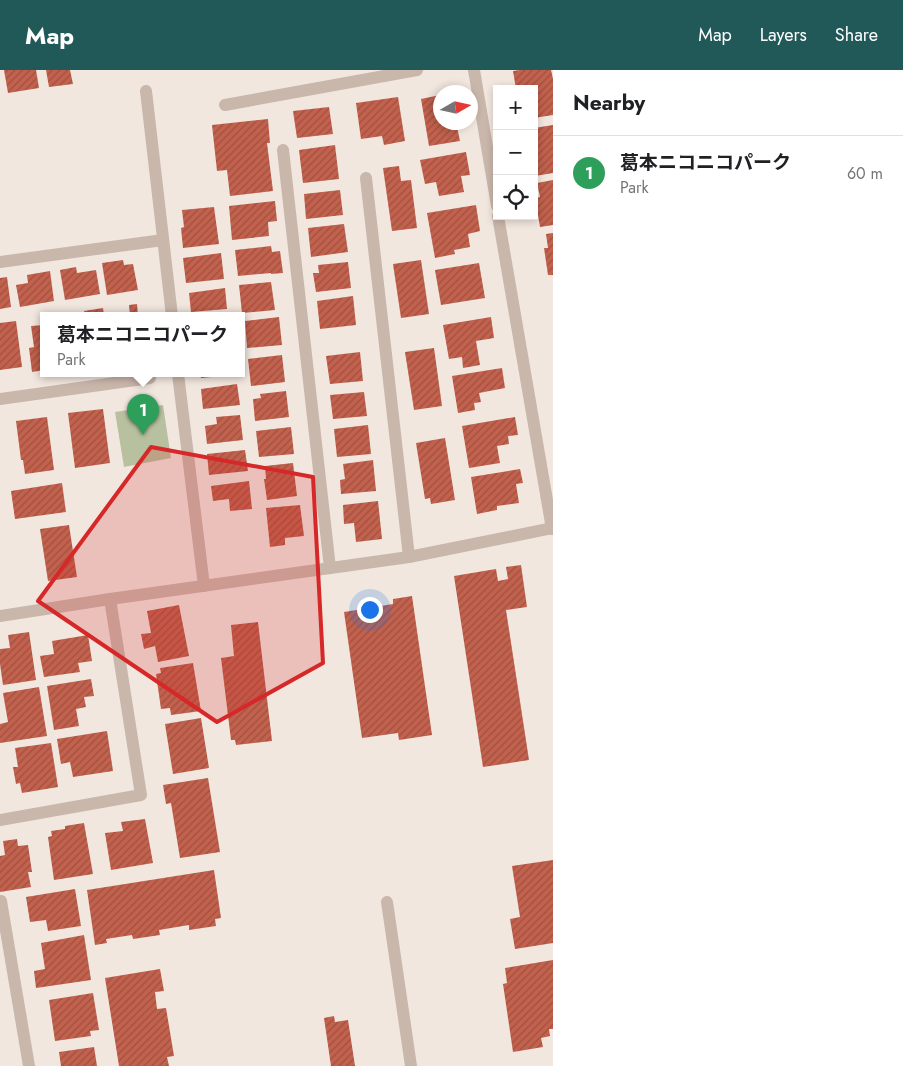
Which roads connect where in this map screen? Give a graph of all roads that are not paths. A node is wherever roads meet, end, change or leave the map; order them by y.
1 (417, 70) edge
2 (474, 70) edge
3 (146, 91) dead end
4 (226, 105) dead end
5 (283, 150) dead end
6 (366, 178) dead end
7 (493, 182) edge
8 (499, 220) edge
9 (162, 240) junction
10 (0, 262) edge
11 (171, 312) edge
12 (178, 377) edge
13 (150, 378) dead end
14 (0, 399) edge
15 (552, 528) edge
16 (408, 557) junction
17 (330, 568) junction
18 (204, 586) junction
19 (110, 599) junction
20 (0, 616) edge
21 (0, 820) edge
22 (1, 901) edge
23 (388, 902) dead end
24 (29, 1066) edge
25 (411, 1066) edge

1 - 4 street
2 - 7 street
3 - 9 street
5 - 17 street
6 - 16 street
8 - 15 street
9 - 10 street
9 - 11 street
12 - 18 street
13 - 14 street
15 - 16 street
16 - 17 street
17 - 18 street
18 - 19 street
19 - 20 street
19 - 21 street
22 - 24 street
23 - 25 street

